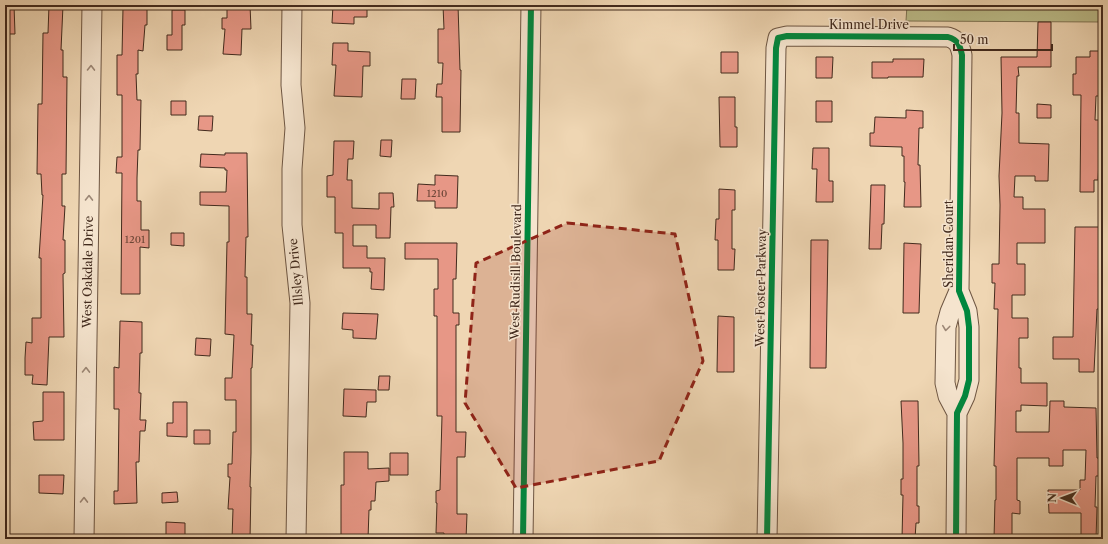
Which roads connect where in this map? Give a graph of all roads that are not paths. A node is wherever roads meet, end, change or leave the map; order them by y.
1 (92, 5) edge
2 (292, 5) edge
3 (531, 5) edge
4 (778, 38) joint
5 (958, 42) joint
6 (84, 539) edge
7 (296, 539) edge
8 (523, 539) edge
9 (768, 539) edge
10 (956, 539) edge

6 -> 1 street, West Oakdale Drive
2 - 7 street, Illsley Drive
3 - 8 street, West Rudisill Boulevard
4 - 5 street, Kimmel Drive
4 - 9 street, West Foster Parkway
5 - 10 street, Sheridan Court

